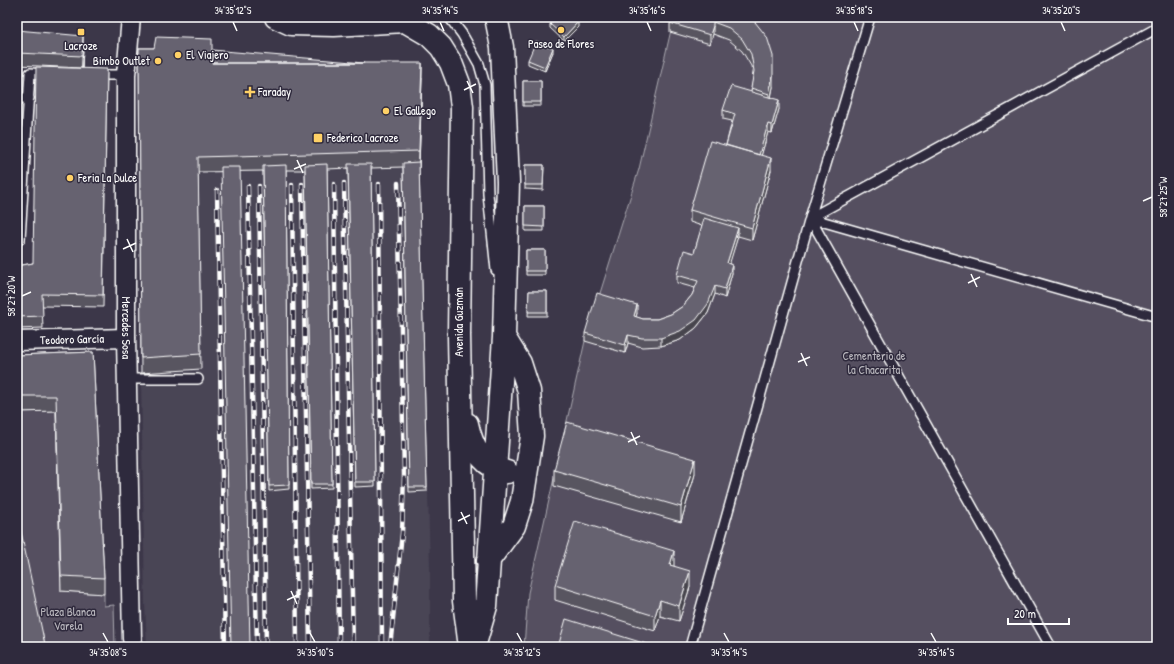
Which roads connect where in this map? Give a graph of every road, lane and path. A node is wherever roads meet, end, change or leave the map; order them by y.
1 (131, 17) edge
2 (276, 17) edge
3 (449, 17) edge
4 (496, 17) edge
5 (870, 17) edge
6 (401, 19) edge
7 (1157, 28) edge
8 (54, 74) edge
9 (86, 74) edge
10 (126, 75) junction
11 (17, 98) edge
12 (29, 98) junction
13 (810, 218) junction
14 (20, 239) dead end
15 (1157, 317) edge
16 (504, 337) junction
17 (126, 338) junction
18 (17, 341) edge
19 (198, 379) dead end
20 (127, 380) junction
21 (460, 388) junction
22 (528, 464) junction
23 (496, 470) junction
24 (488, 561) junction
25 (132, 639) dead end
26 (470, 647) edge
27 (474, 647) edge
28 (690, 647) edge
29 (1051, 647) edge

1 - 10 street, Mercedes Sosa
2 - 6 main road
3 - 16 lane
4 - 16 main road
5 - 13 lane
6 - 21 main road, Avenida Guzmán
7 - 13 lane
8 - 12 lane
9 - 10 lane
10 - 17 street, Mercedes Sosa
11 - 12 lane
12 - 14 lane
13 - 15 lane
13 - 28 lane
13 - 29 lane
16 - 22 main road
16 - 23 main road
17 - 18 street, Teodoro García
17 - 20 street, Mercedes Sosa
19 - 20 lane
20 - 25 street, Mercedes Sosa
21 - 23 main road
21 - 26 main road, Avenida Guzmán
22 - 23 main road
22 - 24 main road
23 - 24 main road
24 - 27 main road

